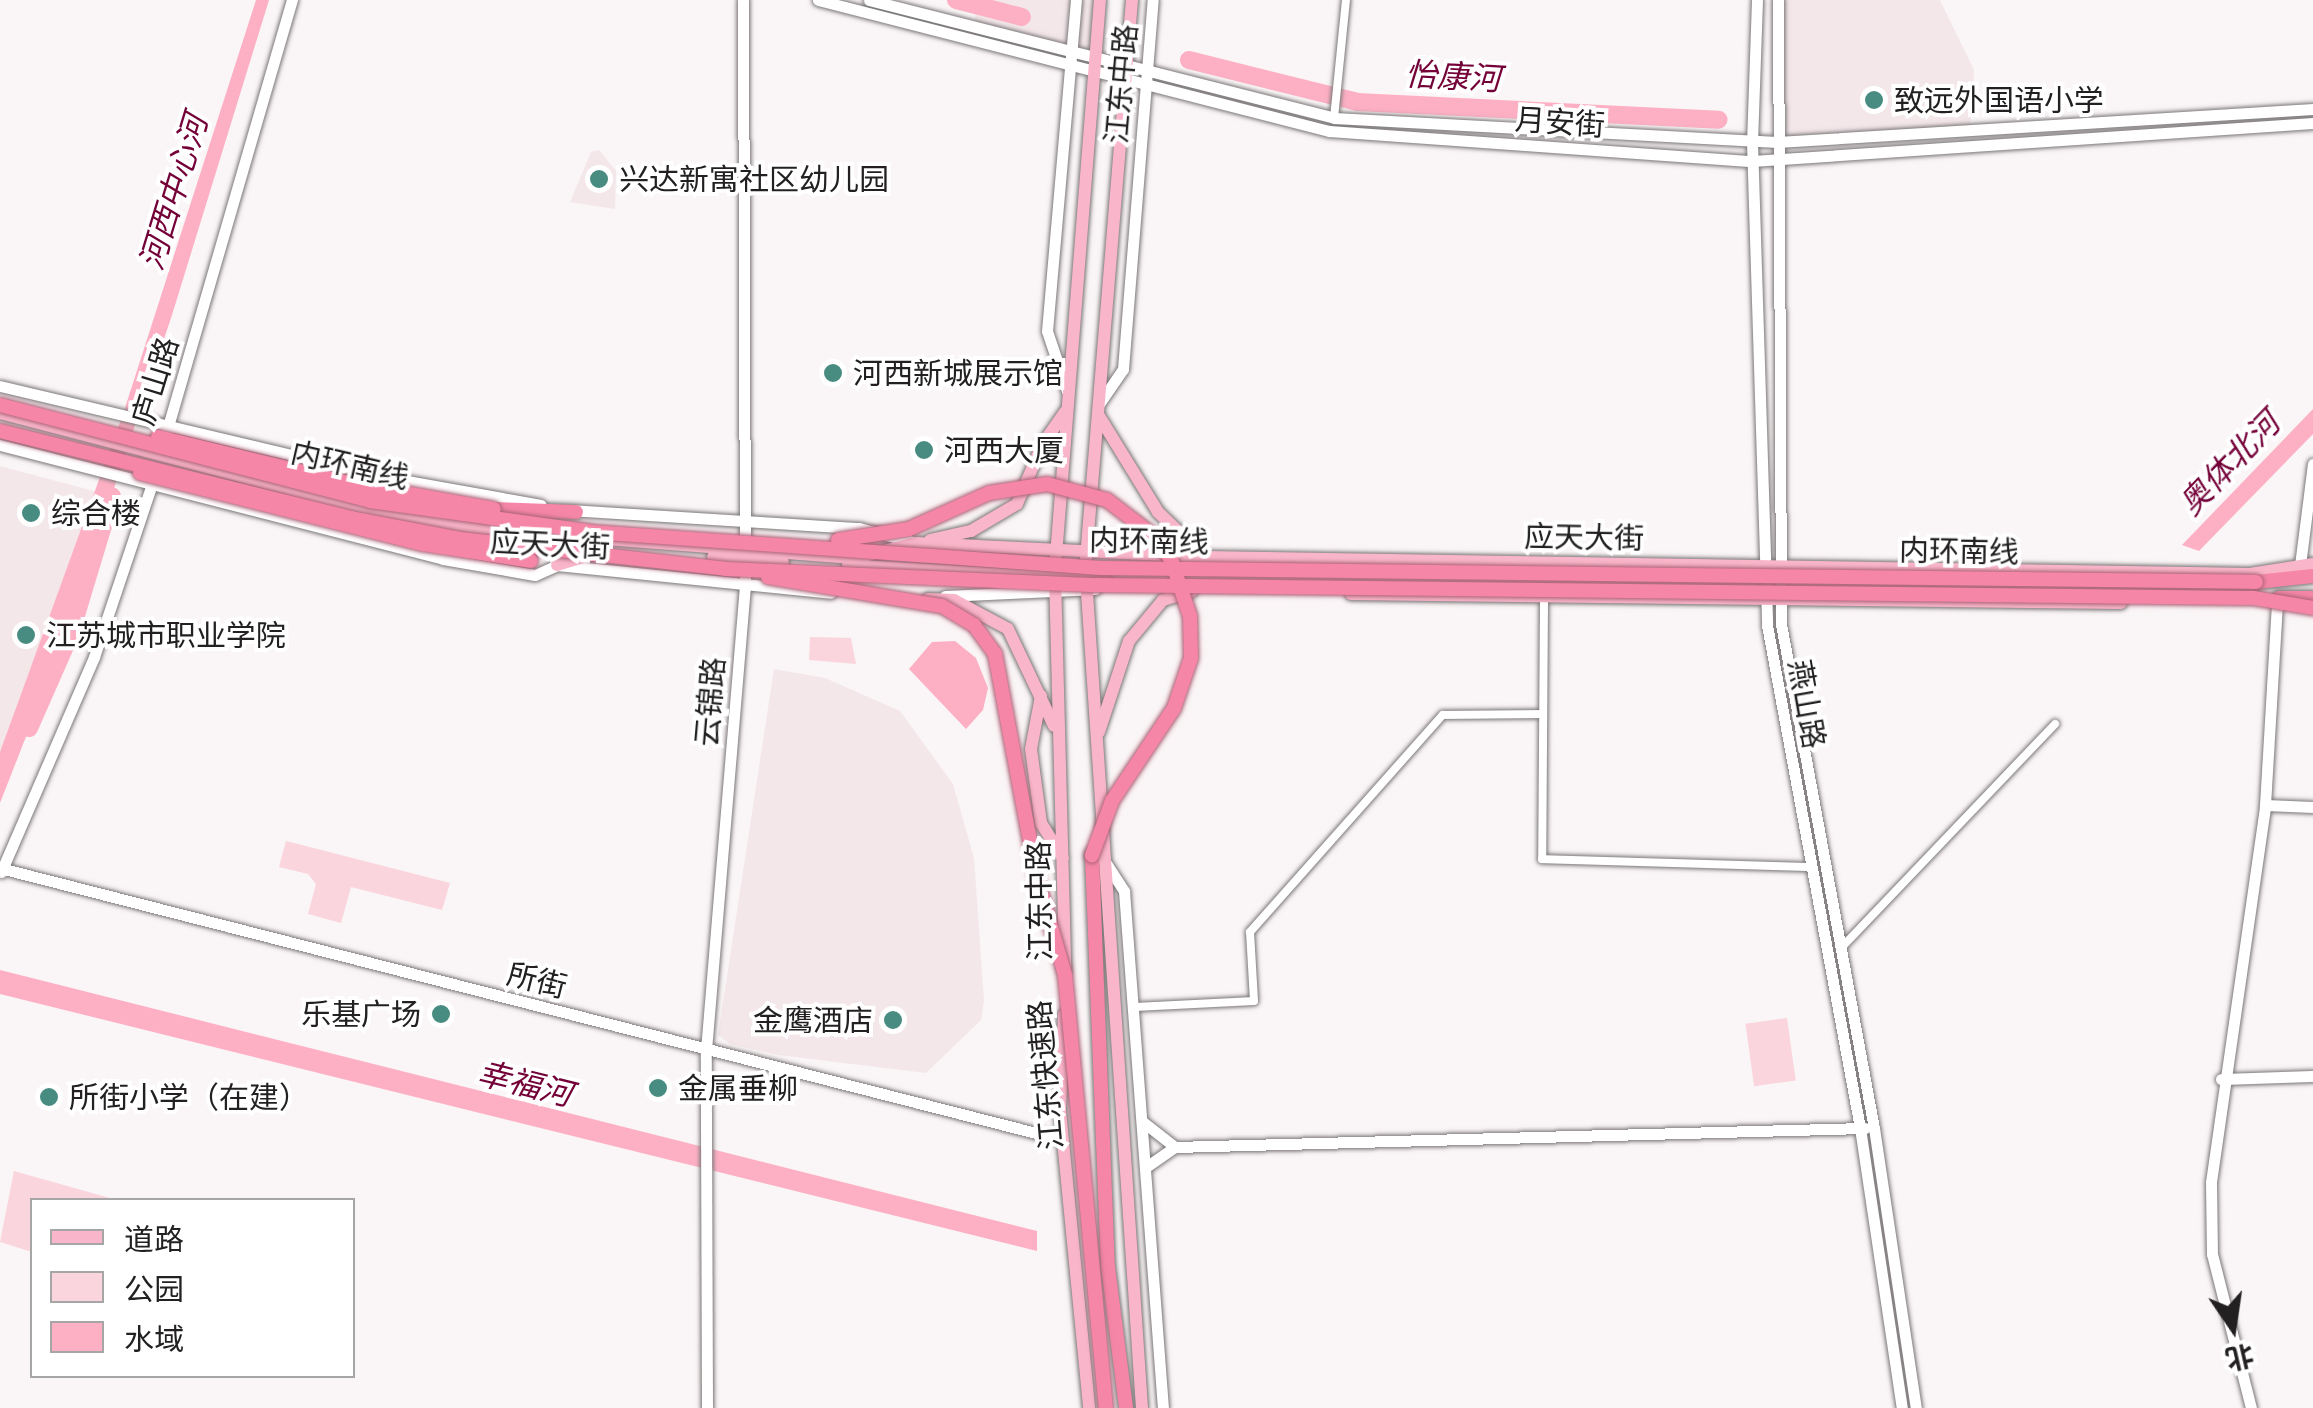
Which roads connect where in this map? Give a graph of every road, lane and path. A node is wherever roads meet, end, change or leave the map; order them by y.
1 (292, 0) edge
2 (743, 0) edge
3 (818, 0) edge
4 (869, 0) edge
5 (1076, 0) edge
6 (1100, 0) edge
7 (1132, 0) edge
8 (1153, 0) edge
9 (1346, 0) edge
10 (1758, 0) edge
11 (1778, 0) edge
12 (1072, 56) junction
13 (1096, 62) junction
14 (1126, 71) junction
15 (1146, 76) junction
16 (2313, 109) edge
17 (1334, 117) junction
18 (2313, 122) edge
19 (1752, 142) junction
20 (1777, 142) junction
21 (1777, 160) junction
22 (1752, 161) junction
23 (0, 386) edge
24 (1067, 392) junction
25 (0, 404) edge
26 (1098, 409) junction
27 (1066, 410) junction
28 (0, 417) edge
29 (168, 424) junction
30 (82, 426) junction
31 (0, 431) edge
32 (0, 445) edge
33 (73, 452) junction
34 (158, 458) junction
35 (2313, 464) edge
36 (151, 489) junction
37 (576, 512) junction
38 (747, 520) junction
39 (762, 543) junction
40 (917, 543) junction
41 (570, 544) junction
42 (1056, 551) junction
43 (1086, 552) junction
44 (746, 555) junction
45 (1205, 557) junction
46 (2307, 564) edge
47 (557, 565) junction
48 (1773, 565) junction
49 (726, 570) junction
50 (1054, 575) junction
51 (1086, 576) junction
52 (2313, 578) edge
53 (1107, 582) junction
54 (2253, 585) junction
55 (745, 588) junction
56 (1198, 589) junction
57 (1054, 593) junction
58 (1086, 594) junction
59 (890, 597) junction
60 (1544, 601) junction
61 (2277, 603) junction
62 (2313, 603) edge
63 (1774, 604) junction
64 (1042, 694) junction
65 (1542, 714) junction
66 (2055, 724) dead end
67 (1058, 736) junction
68 (1096, 744) junction
69 (2264, 805) junction
70 (2313, 806) edge
71 (1098, 858) junction
72 (1064, 861) junction
73 (1812, 867) junction
74 (0, 870) edge
75 (1841, 948) junction
76 (1135, 1007) junction
77 (706, 1050) junction
78 (2313, 1076) edge
79 (2221, 1079) junction
80 (1143, 1122) junction
81 (1860, 1128) junction
82 (1874, 1128) junction
83 (1063, 1140) junction
84 (1175, 1148) junction
85 (1146, 1167) junction
86 (707, 1408) edge
87 (1089, 1408) edge
88 (1106, 1408) edge
89 (1126, 1408) edge
90 (1142, 1408) edge
91 (1163, 1408) edge
92 (1902, 1408) edge
93 (1916, 1408) edge
94 (2251, 1408) edge

1 - 29 street, 庐山路
2 - 38 street, 云锦路
3 - 12 street
4 - 12 street
5 - 12 street, 江东中路
6 - 13 main road, 江东中路
7 - 14 main road, 江东中路
8 - 15 street, 江东中路
9 - 17 street
10 - 19 street, 燕山路
11 - 20 street, 燕山路
12 - 13 street, 月安街
12 - 24 street, 江东中路
13 - 14 street, 月安街
13 - 24 main road, 江东中路
14 - 15 street, 月安街
14 - 26 main road, 江东中路
15 - 17 street
15 - 22 street, 月安街
15 - 26 street, 江东中路
16 - 20 street
17 - 19 street
18 - 21 street, 月安街
19 - 20 street
19 - 22 street, 燕山路
20 - 21 street, 燕山路
21 - 22 street, 月安街
21 - 48 street, 燕山路
22 - 48 street, 燕山路
23 - 29 street, 应天大街
24 - 27 main road, 江东中路
25 - 30 highway, 内环南线, bridge
26 - 43 main road, 江东中路
26 - 45 main road
27 - 40 main road
27 - 42 main road, 江东中路
28 - 34 main road, 应天大街
29 - 34 street, 庐山路
29 - 37 street, 应天大街
30 - 37 highway, bridge
30 - 39 highway, 内环南线, bridge
31 - 33 highway, 内环南线, bridge
32 - 36 street, 应天大街
33 - 41 highway, bridge
33 - 49 highway, 内环南线, bridge
34 - 36 street, 庐山路
34 - 41 main road, 应天大街
34 - 44 main road, 应天大街
35 - 46 street
36 - 47 street, 应天大街
36 - 74 street, 庐山路
37 - 38 street, 应天大街
38 - 40 street, 应天大街
38 - 44 street, 云锦路
39 - 54 highway, 内环南线, bridge
39 - 71 highway, bridge
40 - 42 main road, 应天大街
40 - 44 main road, 应天大街
41 - 44 main road, 应天大街
42 - 43 main road, 应天大街
42 - 50 main road, 江东中路
43 - 45 main road, 应天大街
43 - 51 main road, 江东中路
44 - 47 main road
44 - 50 main road, 应天大街
44 - 55 street, 云锦路
45 - 48 main road, 应天大街
46 - 54 main road, 应天大街
47 - 55 street, 应天大街
48 - 54 main road, 应天大街
48 - 63 street, 燕山路
49 - 54 highway, 内环南线, bridge
49 - 88 highway, 江东快速路, bridge
50 - 51 main road, 应天大街
50 - 57 main road, 江东中路
51 - 53 main road, 应天大街
51 - 58 main road, 江东中路
52 - 54 highway
53 - 56 main road, 应天大街
53 - 58 street
54 - 62 highway, bridge
55 - 59 street, 应天大街
55 - 77 street, 云锦路
56 - 60 main road, 应天大街
56 - 68 main road
57 - 58 street, 应天大街
57 - 59 street, 应天大街
57 - 67 main road, 江东中路
58 - 68 main road, 江东中路
59 - 64 main road
60 - 63 main road, 应天大街
60 - 65 street
61 - 62 main road, 应天大街
61 - 63 main road, 应天大街
61 - 69 street
63 - 73 street, 燕山路
63 - 75 street, 燕山路
64 - 67 main road
64 - 72 main road
65 - 73 street
65 - 76 street
66 - 75 street
67 - 72 main road, 江东中路
68 - 71 main road, 江东中路
69 - 70 street
69 - 79 street
71 - 76 street, 江东中路
71 - 89 highway, 江东快速路
71 - 90 main road, 江东中路
72 - 83 main road, 江东中路
73 - 81 street, 燕山路
74 - 77 street, 所街
75 - 82 street, 燕山路
76 - 80 street, 江东中路
77 - 83 street, 所街
77 - 86 street, 云锦路
78 - 79 street
79 - 94 street
80 - 84 street
80 - 85 street, 江东中路
81 - 82 street
81 - 84 street
81 - 92 street, 燕山路
82 - 93 street, 燕山路
83 - 87 main road, 江东中路
84 - 85 street
85 - 91 street, 江东中路

